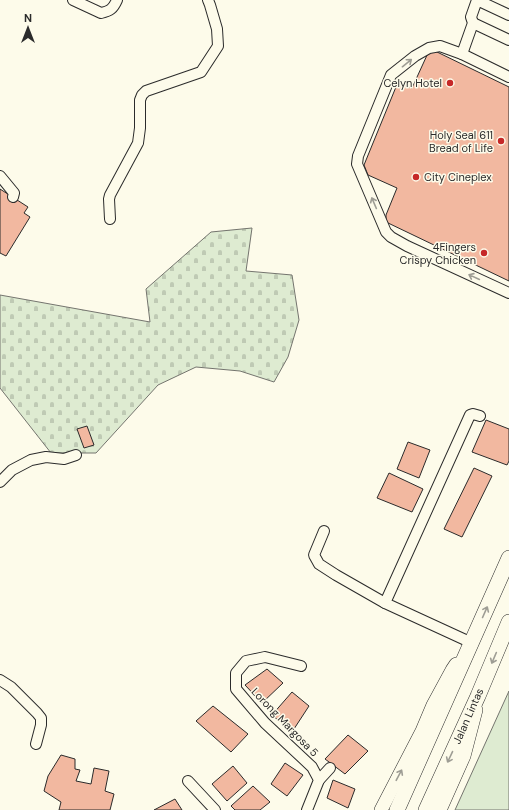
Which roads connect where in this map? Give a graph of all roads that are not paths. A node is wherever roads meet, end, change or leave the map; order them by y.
1 (73, 0) edge
2 (117, 0) edge
3 (208, 0) edge
4 (477, 0) edge
5 (509, 15) edge
6 (473, 23) junction
7 (509, 40) edge
8 (462, 54) junction
9 (509, 77) edge
10 (0, 176) edge
11 (13, 197) dead end
12 (110, 219) dead end
13 (509, 293) edge
14 (480, 416) dead end
15 (76, 455) dead end
16 (0, 482) edge
17 (324, 531) dead end
18 (509, 558) edge
19 (385, 603) junction
20 (509, 622) edge
21 (470, 646) junction
22 (301, 666) dead end
23 (0, 680) edge
24 (478, 696) junction
25 (36, 744) dead end
26 (330, 768) dead end
27 (319, 780) junction
28 (188, 781) dead end
29 (215, 810) edge
30 (307, 810) edge
31 (381, 810) edge
32 (396, 810) edge
33 (426, 810) edge
34 (440, 810) edge

1 - 2 street
3 - 12 street
4 - 5 street
4 - 6 street
6 - 7 street
6 - 8 street
8 - 9 street
13 -> 8 street
10 - 11 street
14 - 19 street
15 - 16 street
17 - 19 street
21 -> 18 highway
19 - 21 street
20 -> 24 highway, Jalan Lintas
31 -> 21 main road
21 - 32 highway
22 - 27 street, Lorong Margosa 5
23 - 25 street
24 -> 33 highway, Jalan Lintas
24 - 34 main road
26 - 27 street
27 - 30 street
28 - 29 street

